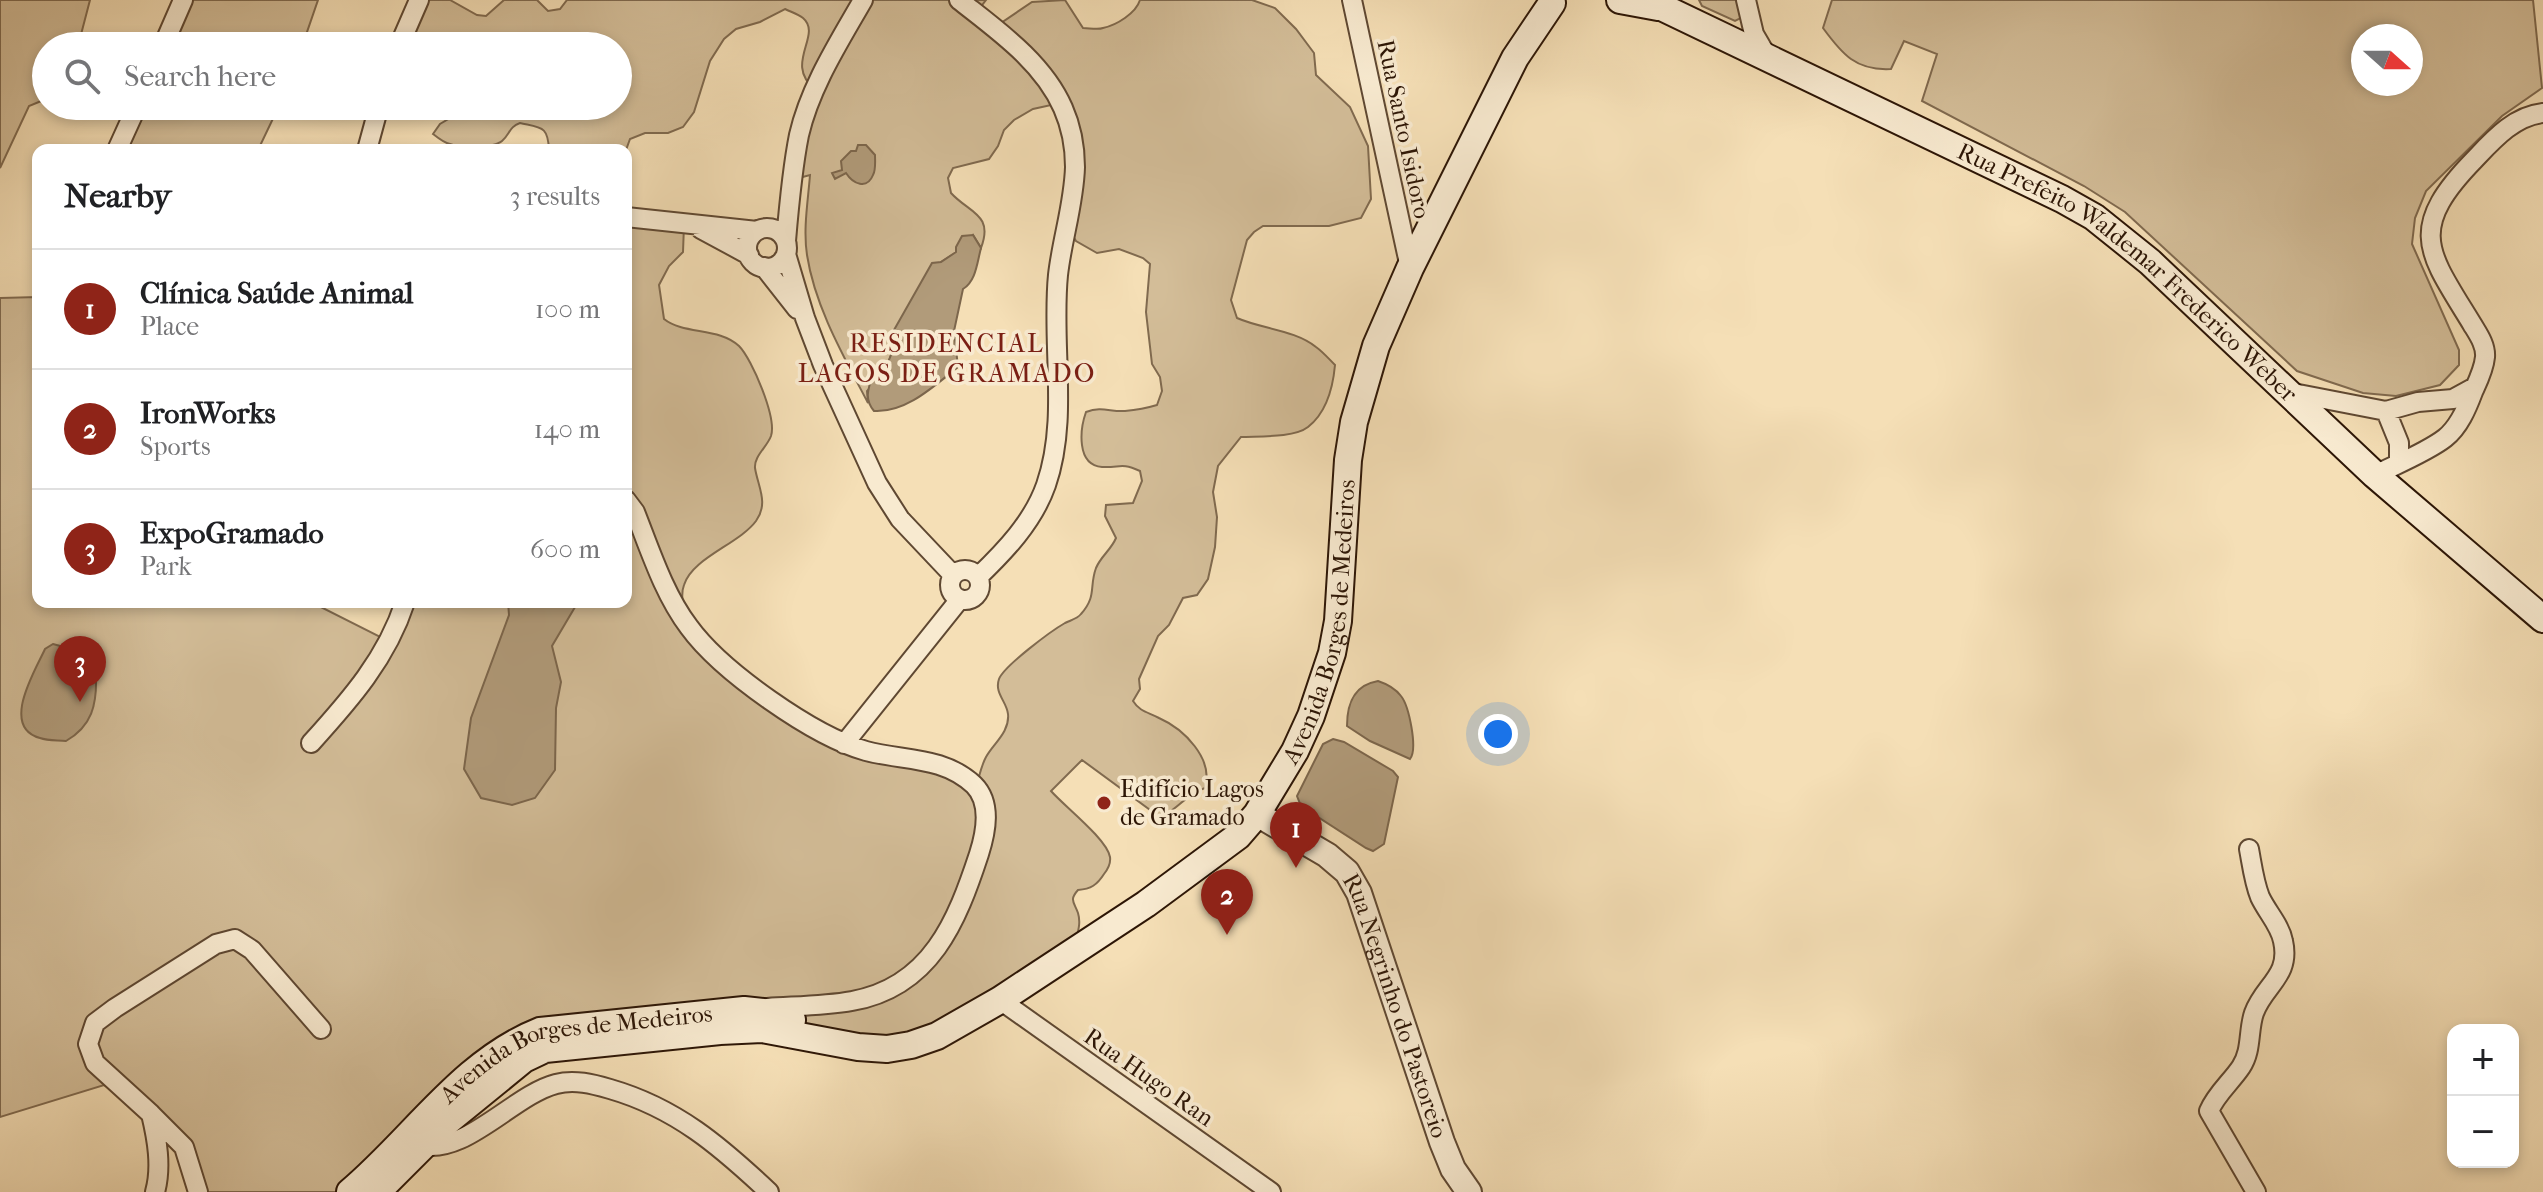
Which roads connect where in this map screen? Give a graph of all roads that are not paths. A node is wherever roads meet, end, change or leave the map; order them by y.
1 (183, 0) edge
2 (419, 0) edge
3 (863, 0) edge
4 (959, 0) edge
5 (1352, 0) edge
6 (1620, 0) edge
7 (1690, 0) edge
8 (1746, 0) edge
9 (1547, 1) edge
10 (1652, 3) edge
11 (1704, 28) junction
12 (169, 32) edge
13 (405, 32) edge
14 (1769, 61) junction
15 (2543, 113) edge
16 (131, 120) edge
17 (375, 120) edge
18 (120, 144) edge
19 (369, 144) edge
20 (791, 180) junction
21 (632, 218) edge
22 (691, 224) junction
23 (764, 229) junction
24 (786, 248) junction
25 (749, 255) junction
26 (764, 267) junction
27 (1410, 268) junction
28 (805, 318) junction
29 (2475, 387) junction
30 (2284, 391) junction
31 (2386, 411) junction
32 (2399, 462) junction
33 (2375, 475) junction
34 (632, 508) edge
35 (953, 575) junction
36 (978, 577) junction
37 (960, 599) junction
38 (403, 608) edge
39 (2543, 619) edge
40 (311, 743) dead end
41 (844, 744) junction
42 (1257, 814) junction
43 (2249, 849) dead end
44 (1000, 1000) junction
45 (782, 1010) junction
46 (744, 1020) junction
47 (321, 1029) dead end
48 (838, 1044) junction
49 (151, 1114) junction
50 (429, 1140) junction
51 (155, 1192) edge
52 (198, 1192) edge
53 (350, 1192) edge
54 (377, 1192) edge
55 (769, 1192) edge
56 (1271, 1192) edge
57 (1469, 1192) edge
58 (2256, 1192) edge

1 - 12 street
2 - 13 street
3 - 20 street
4 - 36 street
5 - 27 street, Rua Santo Isidoro
6 - 10 main road, Rua Prefeito Waldemar Frederico Weber
7 - 11 street
8 - 14 street
9 - 27 main road, Avenida Borges de Medeiros
10 - 11 main road, Rua Prefeito Waldemar Frederico Weber
11 - 14 main road, Rua Prefeito Waldemar Frederico Weber
14 - 30 main road, Rua Prefeito Waldemar Frederico Weber
15 - 29 street
16 - 18 street
17 - 19 street
20 - 23 street
20 - 24 street
21 - 22 street
22 - 23 street
22 - 25 street
23 - 24 street
23 - 25 street
24 - 26 street
24 - 28 street
25 - 26 street
26 - 28 street
27 - 42 main road, Avenida Borges de Medeiros
28 - 35 street
29 - 31 street
29 - 32 street
30 - 31 street
30 - 33 main road, Rua Prefeito Waldemar Frederico Weber
31 - 32 street
32 - 33 street
33 - 39 main road, Rua Prefeito Waldemar Frederico Weber
34 - 41 street
35 - 36 street
35 - 37 street
36 - 37 street
37 - 41 street
38 - 40 street
41 - 45 street
42 - 44 main road, Avenida Borges de Medeiros
42 - 57 street, Rua Negrinho do Pastoreio
43 - 58 street
44 - 48 main road, Avenida Borges de Medeiros
44 - 56 street, Rua Hugo Ran
45 - 46 main road
45 - 48 main road, Avenida Borges de Medeiros
46 - 48 main road, Avenida Borges de Medeiros
46 - 50 main road, Avenida Borges de Medeiros
47 - 49 street
49 - 51 street
49 - 52 street
50 - 53 main road, Avenida Borges de Medeiros
50 - 54 main road, Avenida Borges de Medeiros
50 - 55 street

